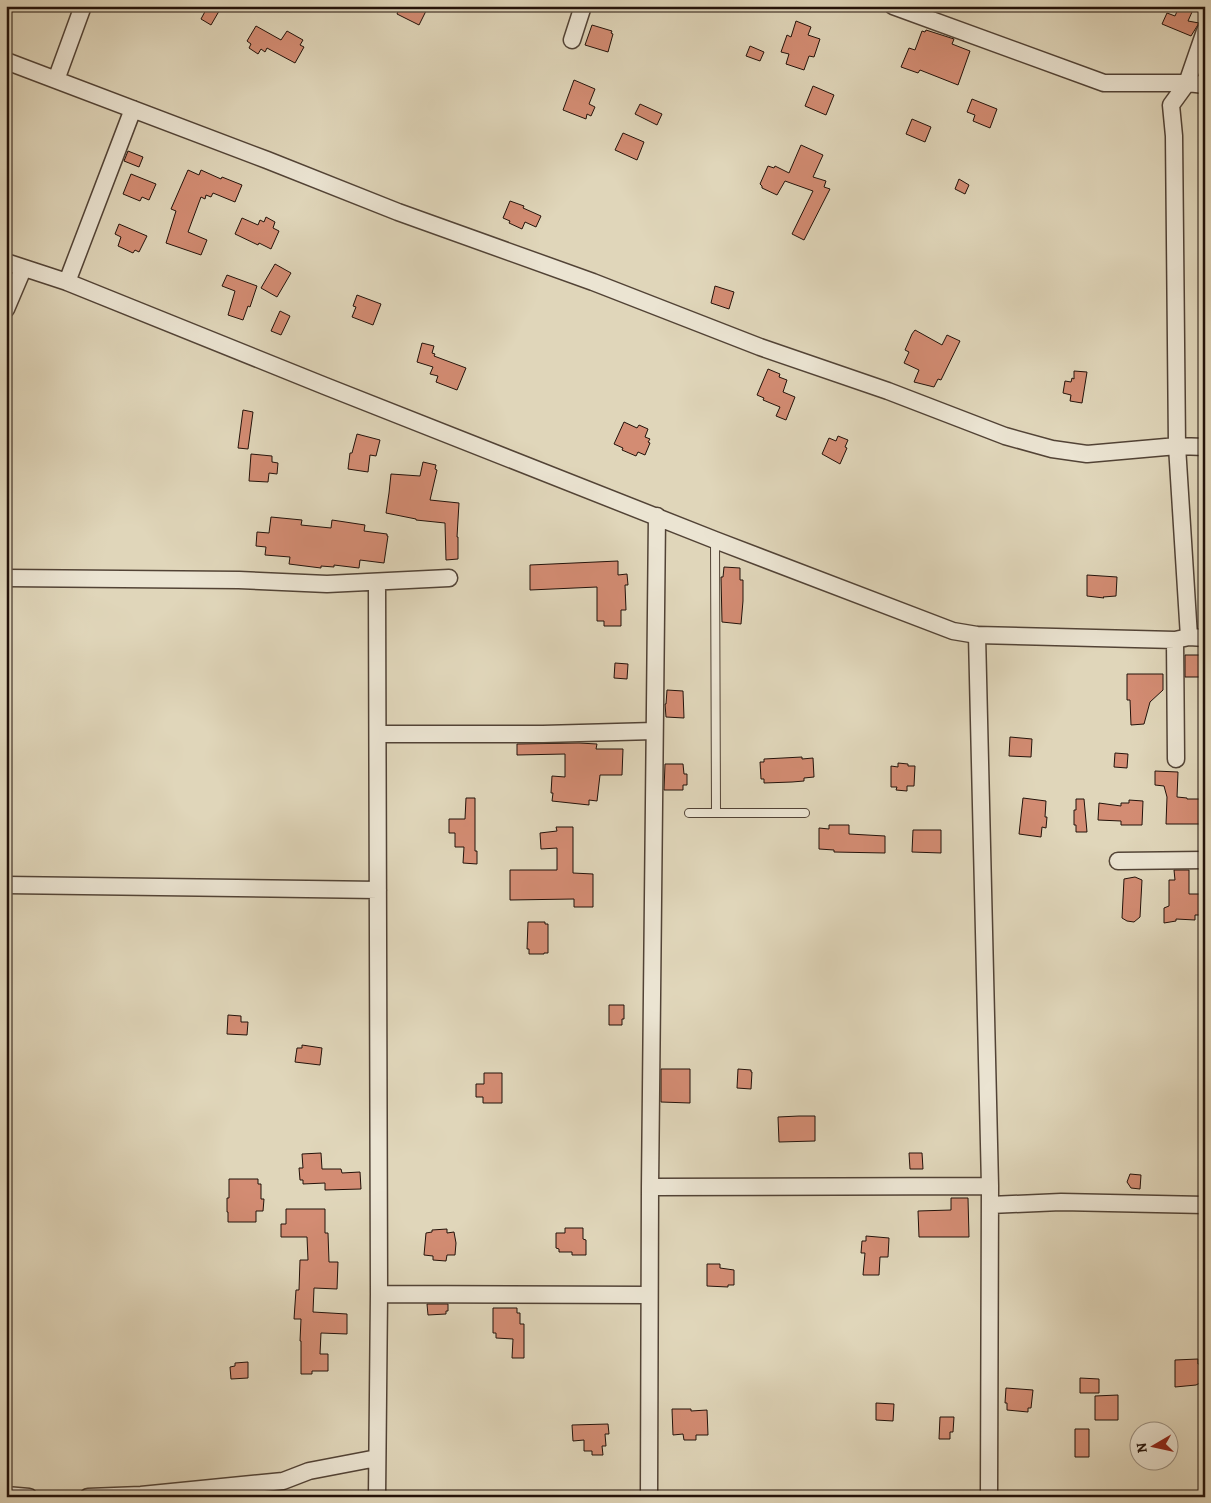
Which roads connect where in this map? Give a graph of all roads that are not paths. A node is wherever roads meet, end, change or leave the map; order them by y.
1 (83, 6) edge
2 (583, 6) edge
3 (893, 6) edge
4 (1205, 31) edge
5 (572, 40) dead end
6 (6, 61) edge
7 (56, 80) junction
8 (1187, 83) junction
9 (1205, 85) edge
10 (133, 109) junction
11 (6, 262) edge
12 (23, 268) junction
13 (67, 282) junction
14 (6, 309) edge
15 (1177, 446) junction
16 (1205, 447) edge
17 (657, 516) junction
18 (715, 540) junction
19 (6, 578) edge
20 (449, 578) dead end
21 (377, 582) junction
22 (977, 635) junction
23 (1190, 638) edge
24 (654, 731) junction
25 (378, 734) junction
26 (1176, 759) dead end
27 (689, 813) dead end
28 (716, 813) junction
29 (805, 813) dead end
30 (1205, 860) edge
31 (1118, 861) dead end
32 (6, 885) edge
33 (378, 890) junction
34 (990, 1186) junction
35 (650, 1187) junction
36 (990, 1205) junction
37 (1205, 1206) edge
38 (379, 1294) junction
39 (649, 1295) junction
40 (377, 1458) junction
41 (6, 1495) edge
42 (29, 1497) edge
43 (88, 1497) edge
44 (377, 1497) edge
45 (649, 1497) edge
46 (989, 1497) edge

1 - 7 street
2 - 5 street
3 - 8 street
4 - 8 street
6 - 7 street
7 - 10 street
8 - 9 street
8 - 15 street
10 - 13 street
10 - 15 street
11 - 12 street
12 - 13 street
12 - 14 street
13 - 17 street
15 - 16 street
15 - 23 street
17 - 18 street
17 - 24 street
18 - 22 street
18 - 28 lane
19 - 21 street
20 - 21 street
21 - 25 street
22 - 23 street
22 - 34 street
23 - 26 street
24 - 25 street
24 - 35 street
25 - 33 street
27 - 28 lane
28 - 29 lane
30 - 31 street
32 - 33 street
33 - 38 street
34 - 35 street
34 - 36 street
35 - 39 street
36 - 37 street
36 - 46 street
38 - 39 street
38 - 40 street
39 - 45 street
40 - 43 street
40 - 44 street
41 - 42 street

